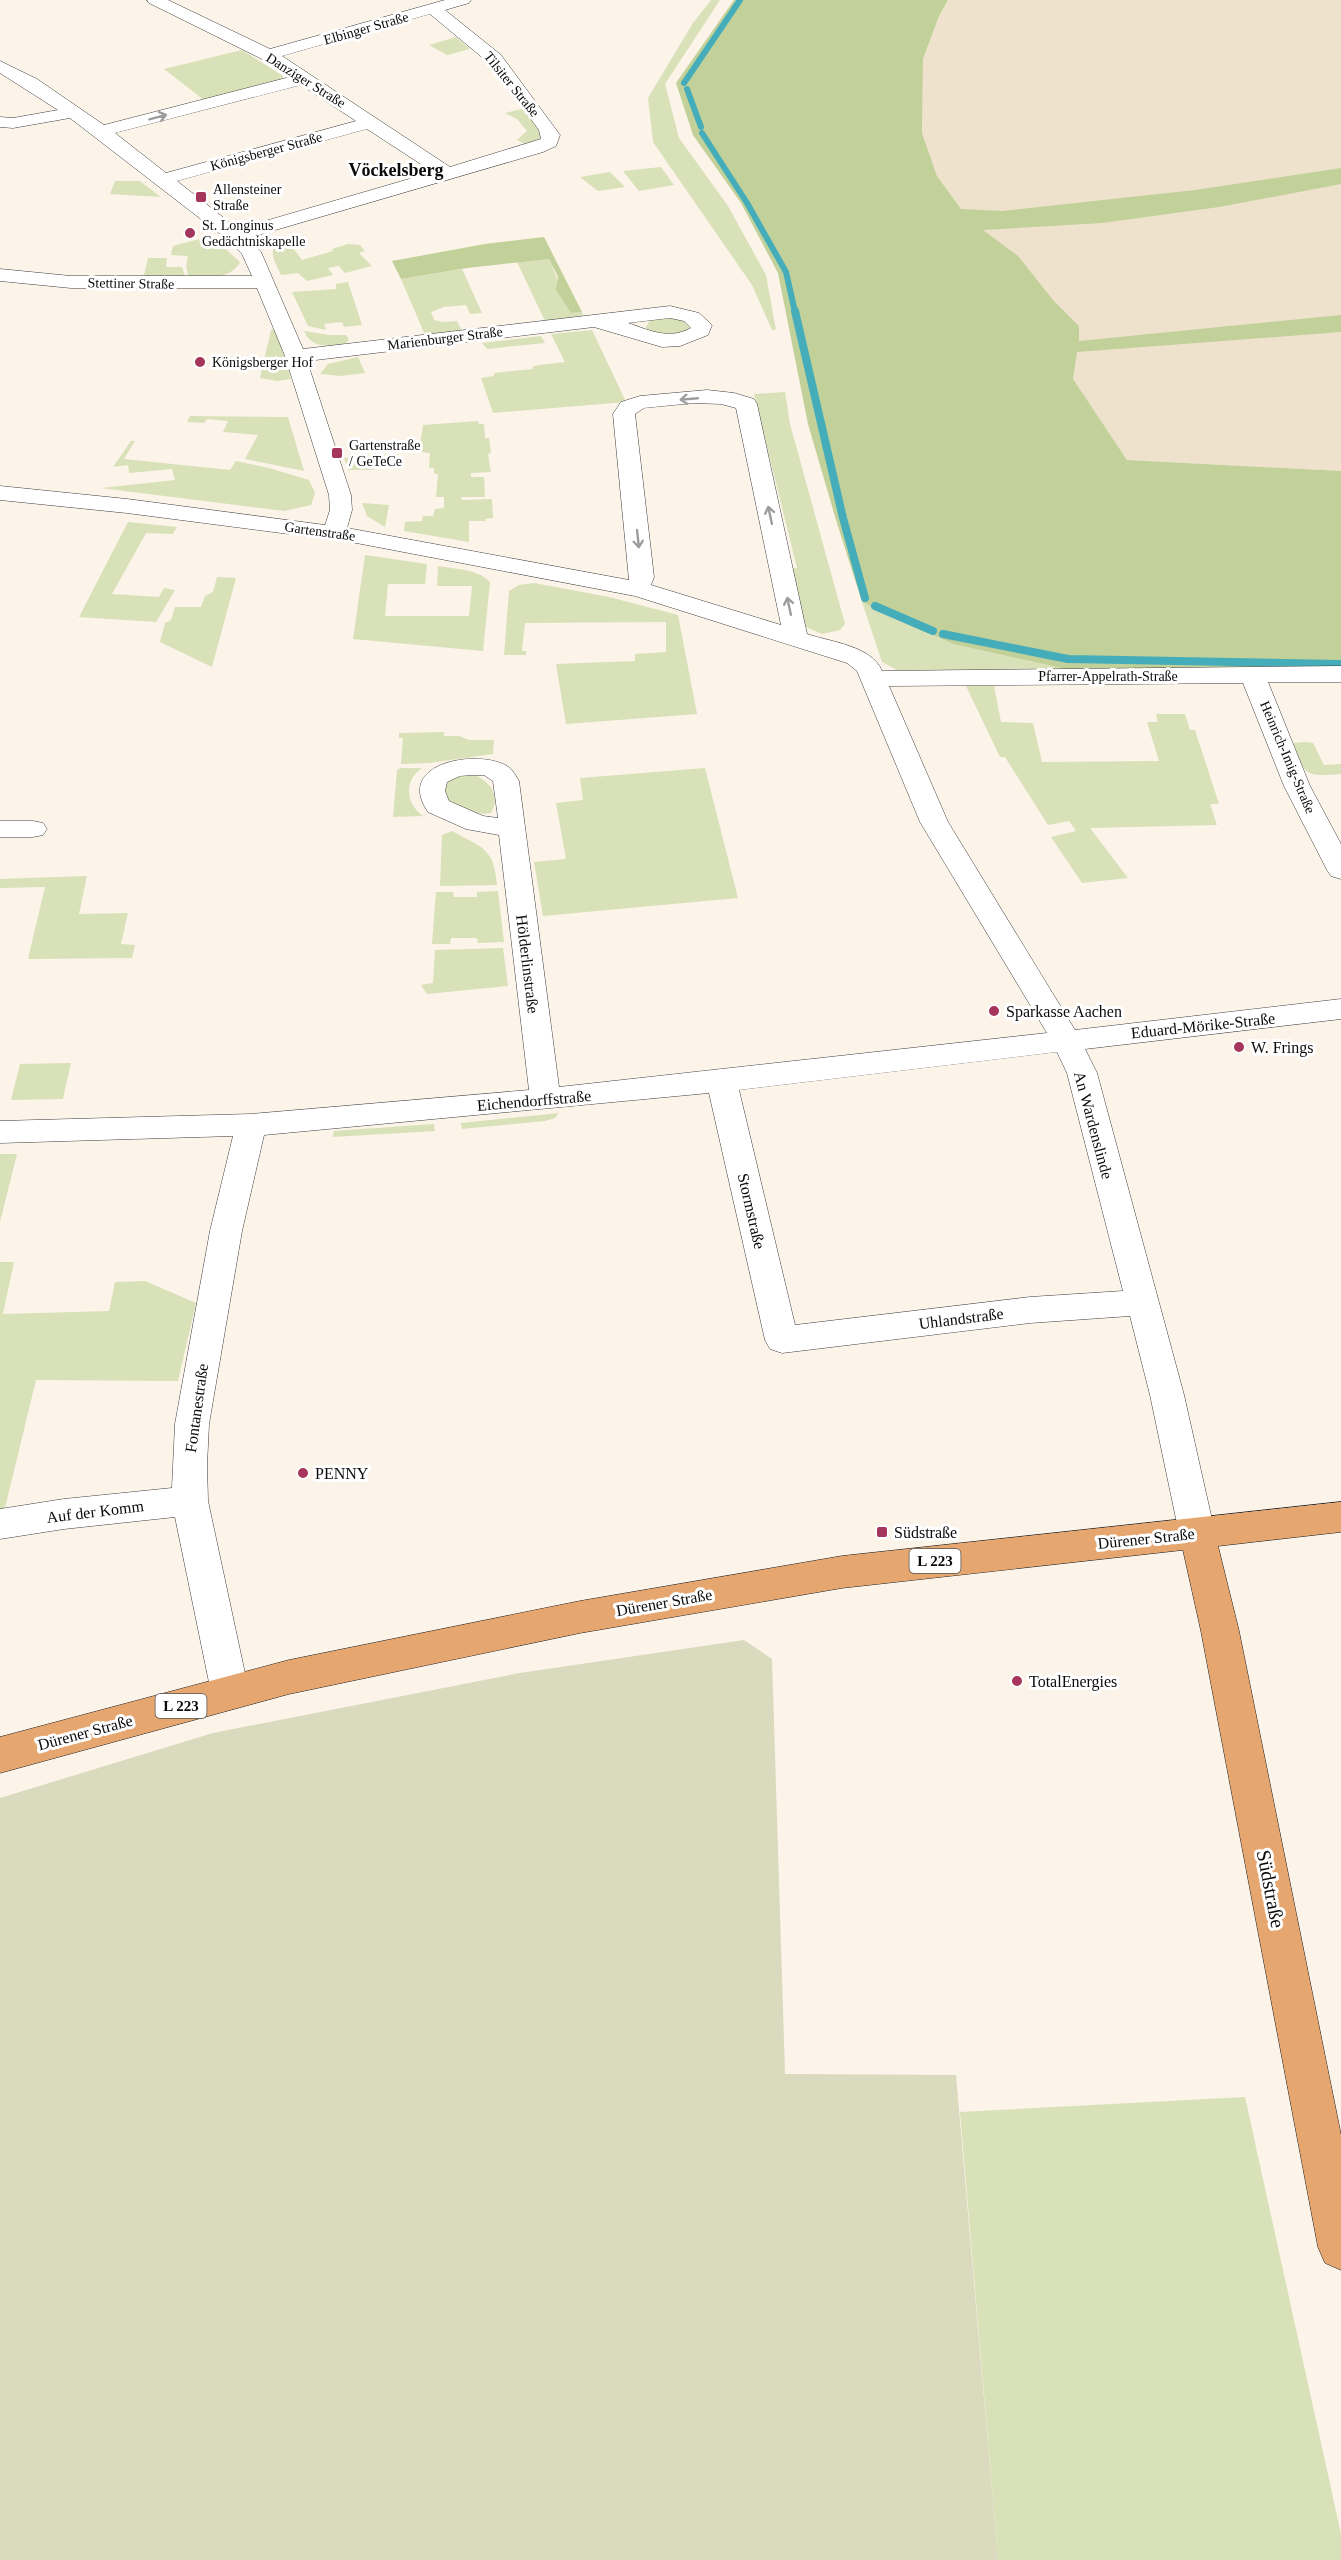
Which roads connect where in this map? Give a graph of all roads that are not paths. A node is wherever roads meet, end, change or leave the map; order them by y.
1 (155, 0) edge
2 (463, 0) edge
3 (434, 9) junction
4 (268, 55) junction
5 (0, 66) edge
6 (306, 78) junction
7 (74, 112) junction
8 (0, 122) edge
9 (372, 122) junction
10 (101, 132) junction
11 (448, 174) junction
12 (160, 180) junction
13 (235, 236) junction
14 (0, 275) edge
15 (263, 282) junction
16 (595, 321) dead end
17 (295, 356) junction
18 (0, 493) edge
19 (334, 532) junction
20 (637, 589) junction
21 (796, 639) junction
22 (856, 658) joint
23 (1341, 674) edge
24 (1253, 675) junction
25 (875, 679) junction
26 (0, 829) edge
27 (33, 829) dead end
28 (510, 829) dead end
29 (1341, 870) edge
30 (1341, 1009) edge
31 (1065, 1040) junction
32 (722, 1081) junction
33 (544, 1099) junction
34 (251, 1125) junction
35 (0, 1132) edge
36 (1141, 1303) junction
37 (782, 1340) joint
38 (190, 1501) junction
39 (1341, 1517) edge
40 (0, 1524) edge
41 (1197, 1533) junction
42 (230, 1692) junction
43 (0, 1755) edge
44 (1341, 2247) edge

1 - 4 street, Danziger Straße
2 - 3 street, Elbinger Straße
3 - 4 street, Elbinger Straße
3 - 11 street, Tilsiter Straße
4 - 6 street, Danziger Straße
5 - 7 street
6 - 9 street, Danziger Straße
10 -> 6 street
7 - 8 street
7 - 10 street
9 - 11 street, Danziger Straße
9 - 12 street, Königsberger Straße
10 - 12 street
11 - 13 street
12 - 13 street
13 - 15 street
14 - 15 street, Stettiner Straße
15 - 17 street
16 - 17 street, Marienburger Straße
17 - 19 street
18 - 19 street, Gartenstraße
19 - 20 street, Gartenstraße
20 - 21 street, Gartenstraße
21 -> 20 street
21 - 22 street, Gartenstraße
22 - 25 street, An Wardenslinde
23 - 24 street, Pfarrer-Appelrath-Straße
24 - 25 street, Pfarrer-Appelrath-Straße
24 - 29 street, Heinrich-Imig-Straße
25 - 31 street, An Wardenslinde
26 - 27 street
28 - 33 street, Hölderlinstraße
30 - 31 street, Eduard-Mörike-Straße
31 - 32 street, Eichendorffstraße
31 - 36 street, An Wardenslinde
32 - 33 street, Eichendorffstraße
32 - 37 street, Stormstraße
33 - 34 street, Eichendorffstraße
34 - 35 street, Eichendorffstraße
34 - 38 street, Fontanestraße
36 - 37 street, Uhlandstraße
36 - 41 street, An Wardenslinde
38 - 40 street, Auf der Komm
38 - 42 street, Fontanestraße
39 - 41 main road, Dürener Straße / L 223
41 - 42 main road, Dürener Straße / L 223
41 - 44 main road, Südstraße
42 - 43 main road, Dürener Straße / L 223

